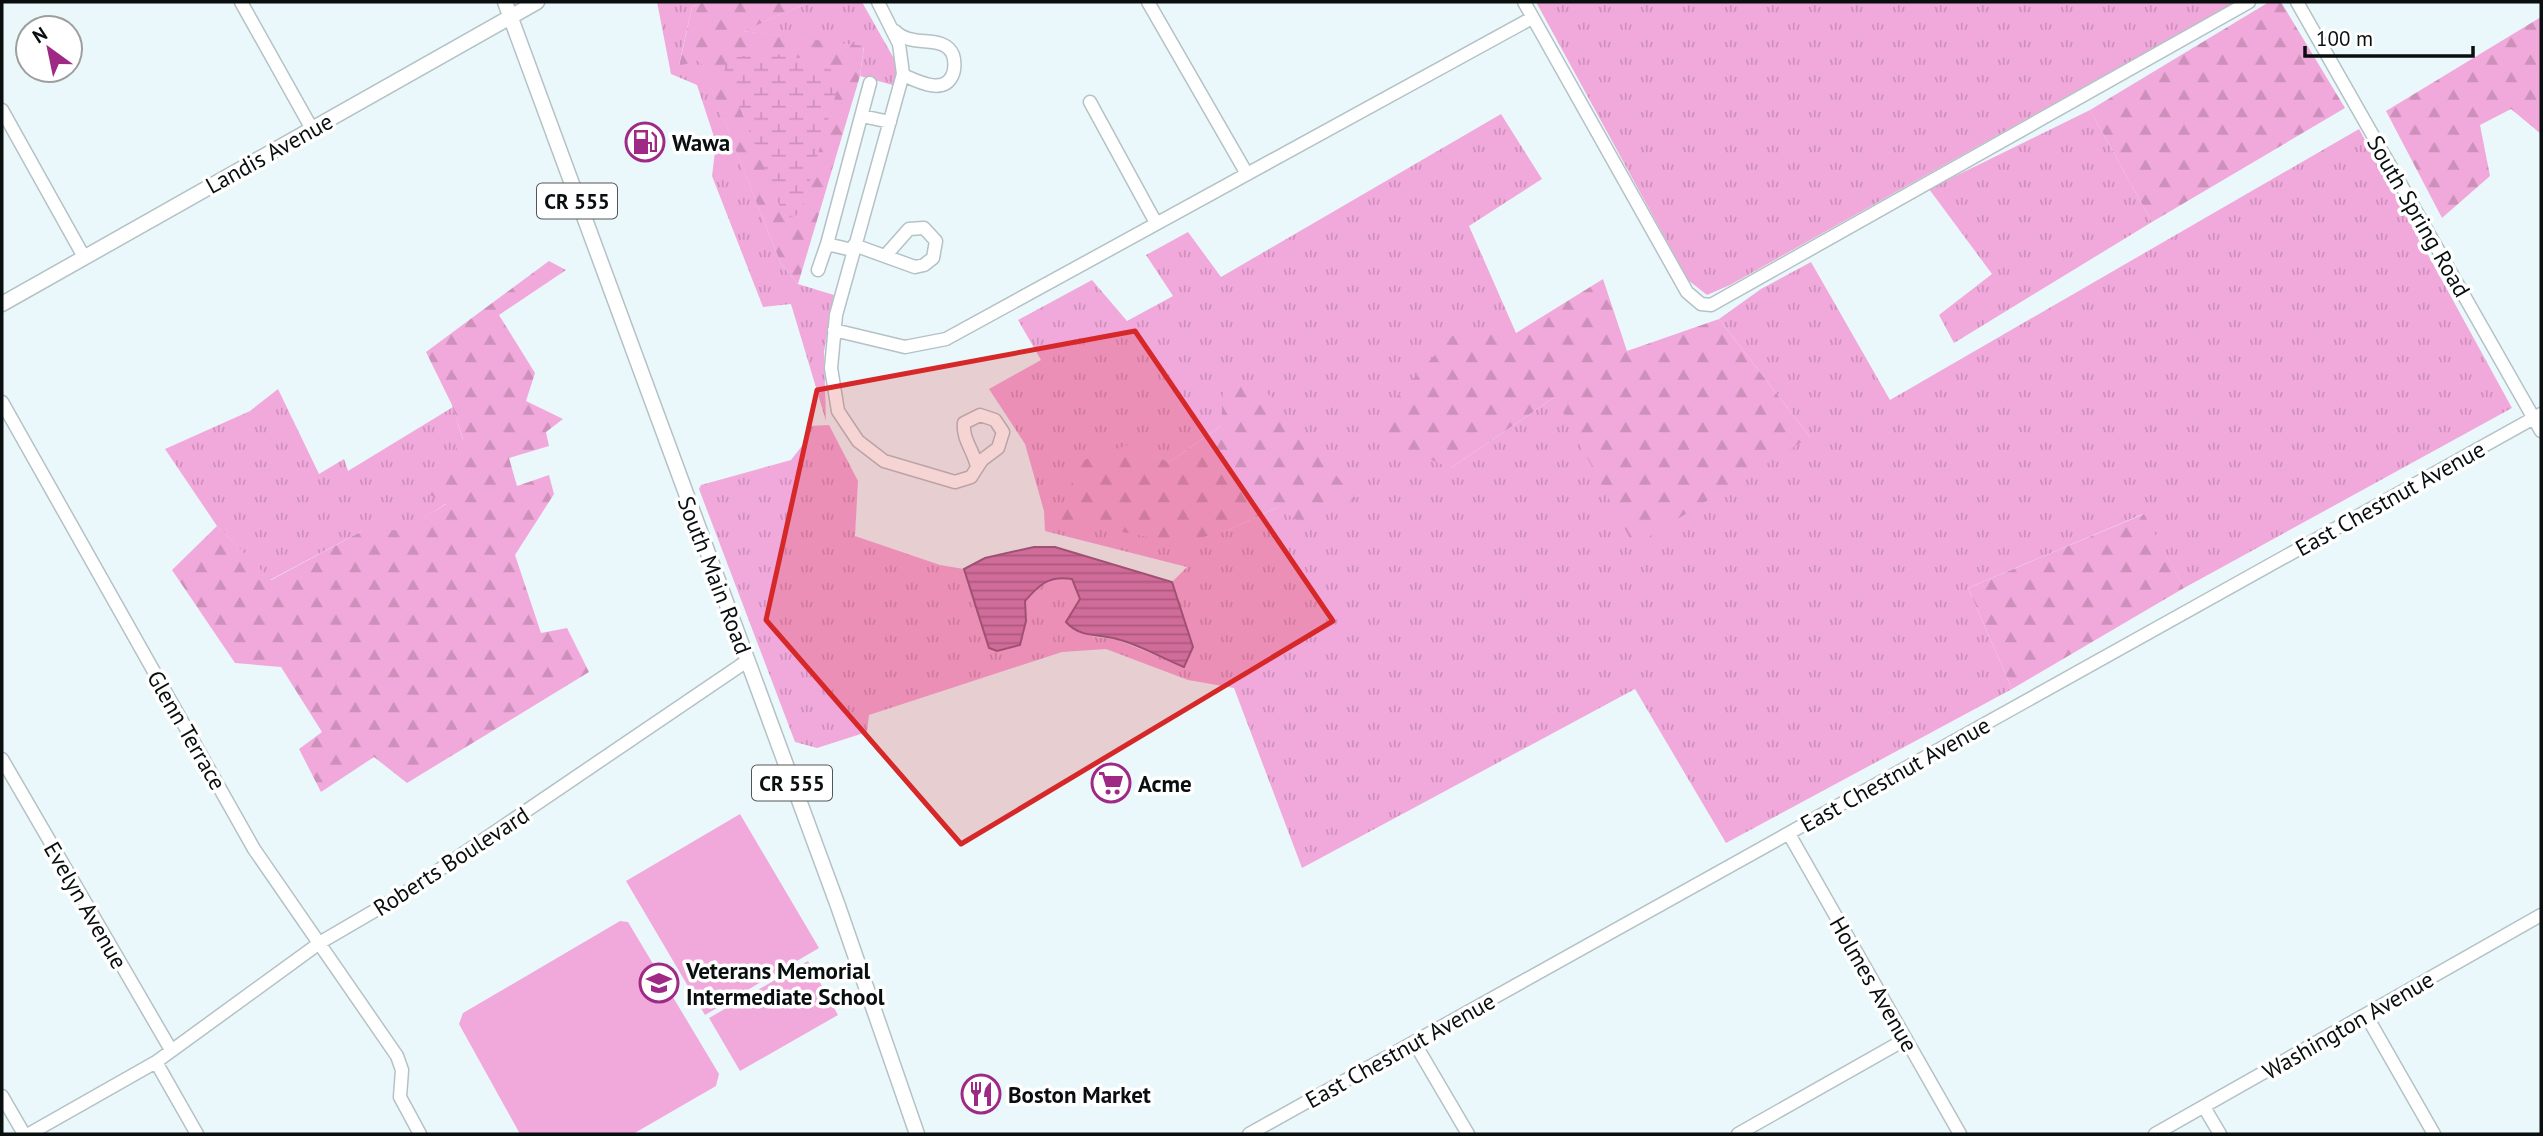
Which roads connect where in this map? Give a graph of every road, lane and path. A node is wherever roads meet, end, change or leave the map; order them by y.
1 (241, 2) edge
2 (505, 2) edge
3 (537, 2) edge
4 (877, 2) edge
5 (1148, 2) edge
6 (1524, 2) edge
7 (2249, 2) edge
8 (2297, 2) edge
9 (510, 17) junction
10 (1532, 18) junction
11 (895, 31) junction
12 (902, 75) junction
13 (870, 83) dead end
14 (1090, 102) dead end
15 (2, 110) edge
16 (862, 116) junction
17 (890, 122) junction
18 (312, 129) junction
19 (1247, 174) junction
20 (1156, 223) junction
21 (827, 244) junction
22 (853, 248) junction
23 (886, 255) dead end
24 (84, 257) junction
25 (818, 270) dead end
26 (2, 304) edge
27 (834, 330) junction
28 (2, 402) edge
29 (2538, 416) edge
30 (2541, 431) edge
31 (977, 467) dead end
32 (747, 661) junction
33 (2, 759) edge
34 (1789, 834) junction
35 (2541, 915) edge
36 (321, 942) junction
37 (2366, 1015) junction
38 (1906, 1039) junction
39 (1414, 1042) junction
40 (171, 1050) junction
41 (156, 1062) junction
42 (2, 1096) edge
43 (2204, 1107) junction
44 (26, 1134) edge
45 (197, 1134) edge
46 (420, 1134) edge
47 (918, 1134) edge
48 (1249, 1134) edge
49 (1468, 1134) edge
50 (1738, 1134) edge
51 (1960, 1134) edge
52 (2155, 1134) edge
53 (2220, 1134) edge
54 (2434, 1134) edge

1 - 18 street
2 - 9 main road, South Main Road
3 - 9 main road, Landis Avenue
4 - 11 street
5 - 19 street
6 - 10 street
7 - 10 street
8 - 29 street, South Spring Road
9 - 18 main road, Landis Avenue
9 - 32 main road, South Main Road / CR 555
10 - 19 street
11 - 12 street
11 - 12 street
12 - 17 street
13 - 16 street
14 - 20 street
15 - 24 street
16 - 17 street
16 - 21 street
17 - 22 street
18 - 24 main road, Landis Avenue
19 - 20 street
20 - 27 street
21 - 22 street
21 - 25 street
22 - 23 street
22 - 27 street
24 - 26 main road, Landis Avenue
27 - 31 street
28 - 36 street, Glenn Terrace
29 - 30 street, South Spring Road
29 - 34 street, East Chestnut Avenue
32 - 36 street, Roberts Boulevard
32 - 47 main road, South Main Road / CR 555
33 - 40 street, Evelyn Avenue
34 - 38 street, Holmes Avenue
34 - 39 street, East Chestnut Avenue
35 - 37 street, Washington Avenue
36 - 40 street, Roberts Boulevard
36 - 46 street, Glenn Terrace
37 - 43 street, Washington Avenue
37 - 54 street
38 - 50 street
38 - 51 street, Holmes Avenue
39 - 48 street, East Chestnut Avenue
39 - 49 street
40 - 41 street, Roberts Boulevard
41 - 44 street, Roberts Boulevard
41 - 45 street
42 - 44 street
43 - 52 street, Washington Avenue
43 - 53 street

